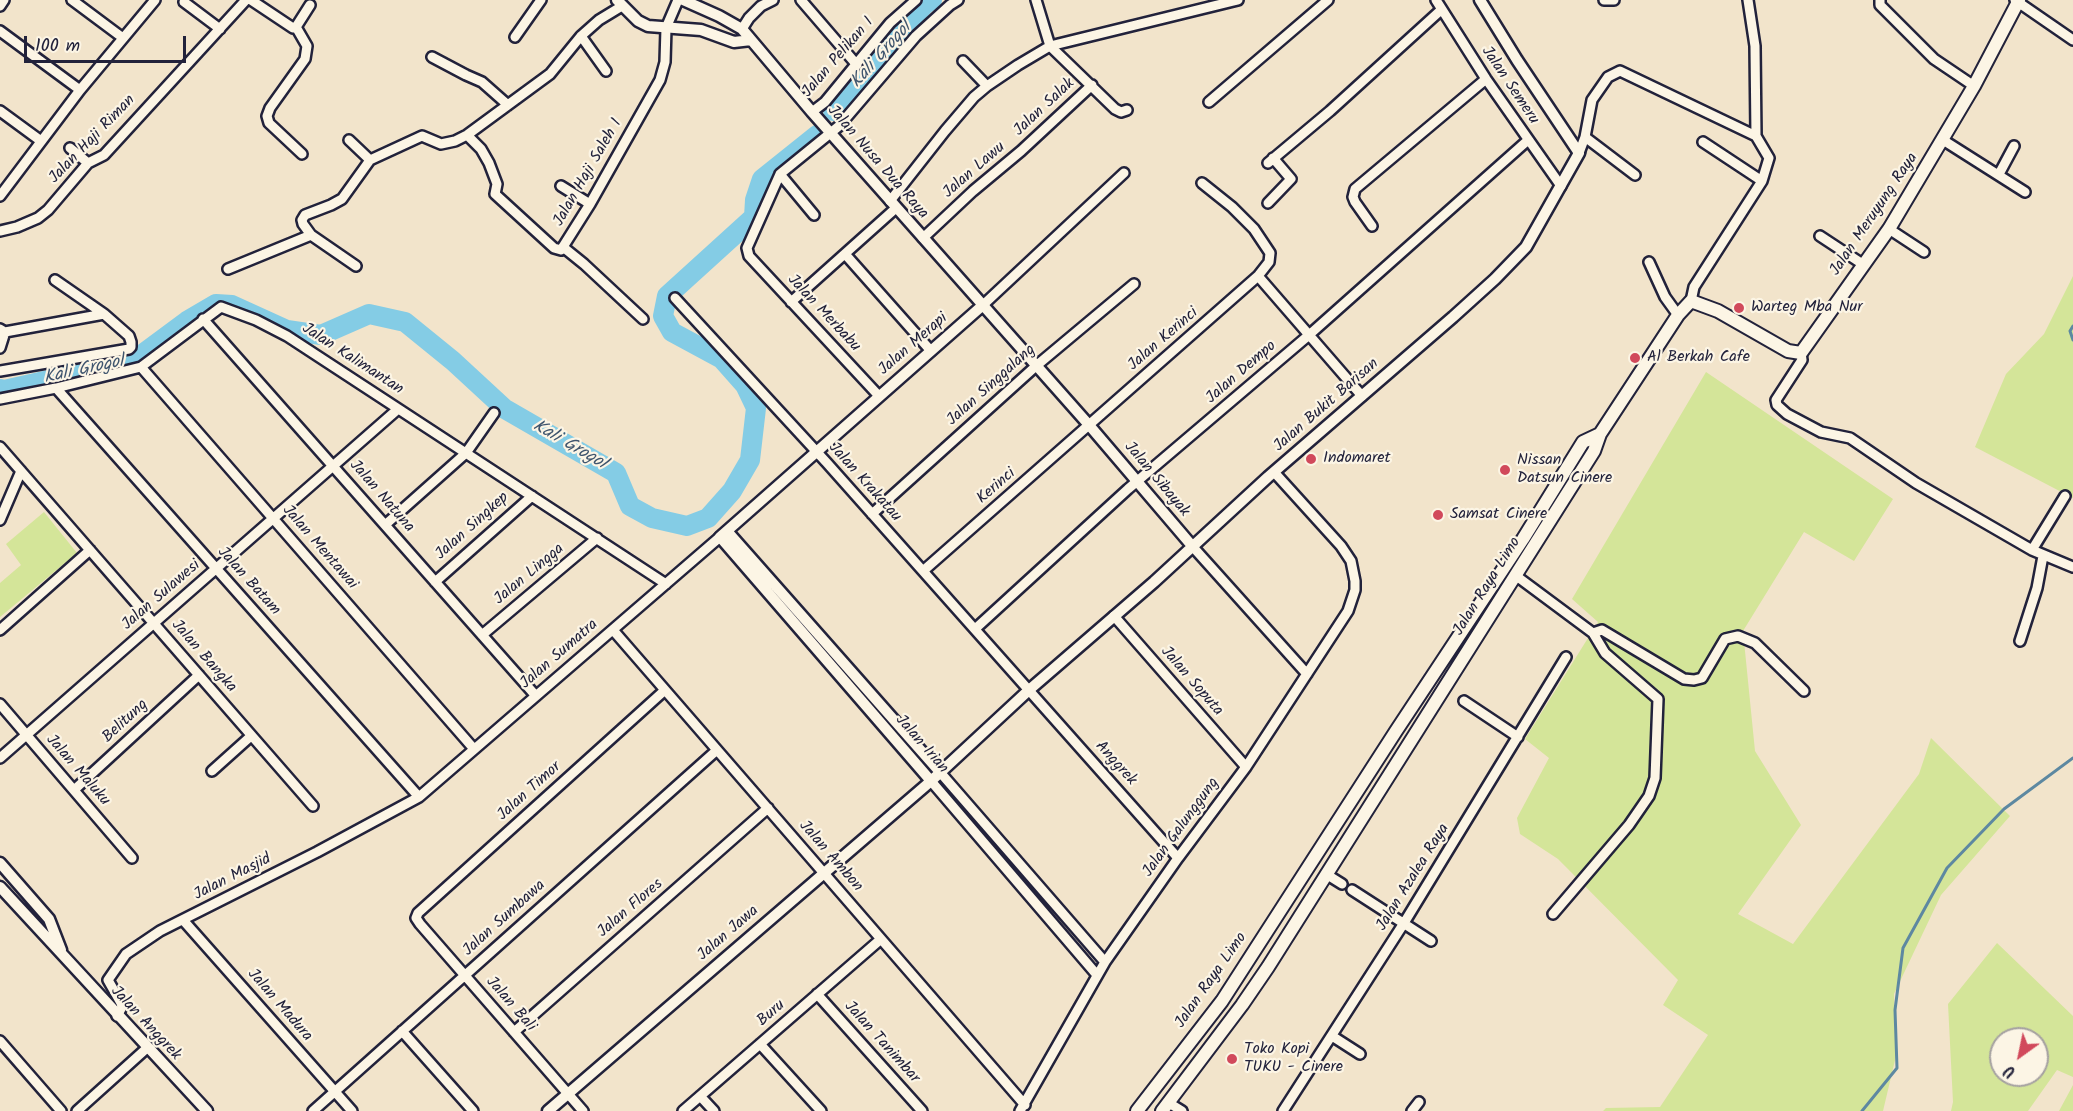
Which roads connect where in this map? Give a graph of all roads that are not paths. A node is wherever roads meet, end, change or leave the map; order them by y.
1 (4, 0) edge
2 (72, 0) edge
3 (155, 0) edge
4 (246, 0) edge
5 (251, 0) edge
6 (541, 0) edge
7 (678, 0) edge
8 (683, 0) edge
9 (773, 0) edge
10 (801, 0) edge
11 (916, 0) edge
12 (958, 0) edge
13 (1036, 0) edge
14 (1238, 0) edge
15 (1328, 0) edge
16 (1436, 0) edge
17 (1480, 0) edge
18 (1604, 0) edge
19 (1614, 0) edge
20 (1748, 0) edge
21 (1880, 0) edge
22 (2017, 1) edge
23 (184, 2) dead end
24 (619, 3) edge
25 (310, 4) dead end
26 (0, 6) edge
27 (1442, 10) junction
28 (296, 27) junction
29 (666, 28) junction
30 (220, 29) junction
31 (742, 29) junction
32 (0, 31) edge
33 (581, 36) junction
34 (515, 37) dead end
35 (123, 38) junction
36 (751, 40) junction
37 (2073, 40) edge
38 (1050, 46) junction
39 (432, 57) dead end
40 (963, 61) dead end
41 (857, 64) junction
42 (606, 70) dead end
43 (1486, 79) junction
44 (1092, 85) junction
45 (987, 86) junction
46 (1974, 86) junction
47 (80, 90) junction
48 (1209, 102) dead end
49 (508, 105) junction
50 (1127, 110) dead end
51 (0, 111) edge
52 (812, 112) junction
53 (831, 134) junction
54 (467, 135) junction
55 (1756, 136) junction
56 (1585, 137) junction
57 (349, 140) dead end
58 (1943, 140) junction
59 (40, 141) junction
60 (1527, 141) junction
61 (1703, 142) dead end
62 (2014, 146) dead end
63 (70, 148) dead end
64 (1021, 151) joint
65 (1579, 153) junction
66 (302, 154) dead end
67 (370, 160) junction
68 (88, 163) junction
69 (1124, 173) dead end
70 (780, 174) junction
71 (1999, 174) junction
72 (1635, 175) dead end
73 (1762, 182) junction
74 (1202, 183) dead end
75 (561, 186) dead end
76 (1561, 186) junction
77 (2025, 192) dead end
78 (0, 196) edge
79 (1268, 203) dead end
80 (590, 204) junction
81 (893, 205) junction
82 (814, 215) dead end
83 (1372, 225) dead end
84 (1889, 229) junction
85 (0, 231) edge
86 (311, 235) junction
87 (1820, 236) dead end
88 (923, 238) junction
89 (563, 247) junction
90 (1924, 252) dead end
91 (845, 254) junction
92 (1648, 262) dead end
93 (1863, 265) junction
94 (356, 266) dead end
95 (228, 269) dead end
96 (1258, 276) junction
97 (55, 280) dead end
98 (1134, 284) dead end
99 (675, 298) dead end
100 (1691, 301) junction
101 (791, 302) junction
102 (983, 304) junction
103 (105, 314) junction
104 (1678, 315) junction
105 (203, 319) junction
106 (643, 319) dead end
107 (3, 331) edge
108 (1309, 335) junction
109 (0, 348) edge
110 (931, 351) junction
111 (1801, 353) junction
112 (1036, 366) junction
113 (141, 367) junction
114 (0, 371) edge
115 (56, 388) junction
116 (879, 396) junction
117 (1362, 396) junction
118 (0, 399) edge
119 (399, 409) junction
120 (494, 413) dead end
121 (1089, 425) junction
122 (1600, 434) junction
123 (0, 447) edge
124 (816, 452) junction
125 (466, 453) junction
126 (333, 466) junction
127 (21, 471) junction
128 (1274, 472) junction
129 (1138, 482) junction
130 (532, 496) junction
131 (2065, 496) dead end
132 (872, 514) junction
133 (273, 519) junction
134 (0, 520) edge
135 (386, 525) junction
136 (724, 534) junction
137 (597, 538) junction
138 (1193, 547) junction
139 (90, 550) junction
140 (2032, 550) junction
141 (2043, 556) junction
142 (2073, 567) edge
143 (216, 569) junction
144 (923, 571) junction
145 (1515, 575) junction
146 (435, 582) junction
147 (666, 584) junction
148 (1485, 595) junction
149 (1497, 603) junction
150 (1114, 616) junction
151 (154, 623) junction
152 (975, 628) junction
153 (0, 630) edge
154 (612, 630) junction
155 (1593, 633) junction
156 (482, 635) junction
157 (2020, 641) dead end
158 (1566, 657) dead end
159 (1307, 674) junction
160 (199, 675) junction
161 (665, 690) junction
162 (1029, 690) junction
163 (1804, 691) dead end
164 (536, 696) junction
165 (1464, 701) dead end
166 (0, 704) edge
167 (27, 735) junction
168 (251, 736) junction
169 (1518, 737) junction
170 (474, 749) junction
171 (717, 750) junction
172 (0, 758) edge
173 (1246, 767) junction
174 (212, 771) dead end
175 (939, 771) junction
176 (931, 781) junction
177 (74, 790) junction
178 (419, 796) junction
179 (313, 806) dead end
180 (768, 808) junction
181 (1326, 841) junction
182 (1340, 851) junction
183 (132, 858) dead end
184 (1178, 858) junction
185 (0, 862) edge
186 (824, 873) junction
187 (1326, 874) junction
188 (1342, 884) dead end
189 (0, 887) edge
190 (1352, 890) dead end
191 (1553, 914) dead end
192 (416, 918) joint
193 (183, 920) junction
194 (1404, 924) junction
195 (881, 939) junction
196 (1431, 941) dead end
197 (63, 956) junction
198 (1105, 962) junction
199 (464, 975) junction
200 (1097, 975) junction
201 (817, 994) junction
202 (117, 1016) junction
203 (402, 1031) junction
204 (514, 1032) junction
205 (1332, 1036) junction
206 (0, 1041) edge
207 (760, 1044) junction
208 (147, 1048) junction
209 (1360, 1054) dead end
210 (334, 1092) junction
211 (568, 1094) junction
212 (700, 1096) junction
213 (1419, 1102) dead end
214 (1166, 1107) edge
215 (1023, 1108) edge
216 (61, 1111) edge
217 (77, 1111) edge
218 (207, 1111) edge
219 (313, 1111) edge
220 (352, 1111) edge
221 (473, 1111) edge
222 (548, 1111) edge
223 (583, 1111) edge
224 (683, 1111) edge
225 (714, 1111) edge
226 (820, 1111) edge
227 (922, 1111) edge
228 (1137, 1111) edge
229 (1182, 1111) edge
230 (1283, 1111) edge
231 (1412, 1111) edge

1 - 26 street
2 - 35 street
3 - 35 street
4 - 30 street, Jalan Haji Riman
5 - 28 street
6 - 34 street
7 - 29 street, Jalan Haji Saleh I
8 - 31 street, Jalan Nusa Dua Raya
9 - 31 street
10 - 41 street
11 - 41 street, Jalan Pelikan I
12 - 53 street
13 - 38 street
14 - 38 street
15 - 48 street
16 - 27 street, Jalan Semeru
17 - 65 street
18 - 19 street
20 - 55 street
21 - 46 street
22 - 37 street
22 - 46 main road, Jalan Meruyung Raya
23 - 30 street
24 - 29 street
24 - 33 street
25 - 28 street
27 - 43 street, Jalan Semeru
27 - 79 street
28 - 66 street
29 - 36 street
29 - 80 street, Jalan Haji Saleh I
30 - 68 street, Jalan Haji Riman
31 - 36 street, Jalan Nusa Dua Raya
32 - 47 street
33 - 42 street
33 - 49 street
35 - 47 street
36 - 52 street, Jalan Nusa Dua Raya
38 - 44 street, Jalan Salak
38 - 45 street
39 - 49 street
40 - 45 street
41 - 52 street, Jalan Pelikan I
43 - 60 street, Jalan Semeru
43 - 83 street
44 - 50 street
44 - 64 street, Jalan Salak
45 - 81 street
46 - 58 main road, Jalan Meruyung Raya
47 - 59 street
49 - 54 street
51 - 59 street
52 - 53 street, Jalan Nusa Dua Raya
53 - 70 street
53 - 81 street, Jalan Nusa Dua Raya
54 - 67 street
54 - 89 street, Jalan Haji Saleh I
55 - 56 street
55 - 73 street
56 - 65 street
56 - 72 street
57 - 67 street
58 - 71 street
58 - 84 main road, Jalan Meruyung Raya
59 - 78 street
60 - 76 street, Jalan Semeru
60 - 108 street, Jalan Dempo
61 - 73 street
62 - 71 street
63 - 68 street
64 - 88 street, Jalan Lawu
65 - 76 street, Jalan Bukit Barisan
67 - 86 street
68 - 85 street, Jalan Haji Riman
69 - 102 street, Jalan Merapi
70 - 82 street
70 - 101 street, Jalan Merbabu
71 - 77 street
73 - 100 street
74 - 96 street
75 - 80 street
76 - 117 street, Jalan Bukit Barisan
80 - 89 street, Jalan Haji Saleh I
81 - 88 street, Jalan Nusa Dua Raya
81 - 91 street
84 - 90 street
84 - 93 main road, Jalan Meruyung Raya
86 - 94 street
86 - 95 street
87 - 93 street
88 - 102 street, Jalan Nusa Dua Raya
89 - 106 street
91 - 101 street
91 - 110 street
92 - 104 street
93 - 111 main road, Jalan Meruyung Raya
96 - 108 street
96 - 121 street, Jalan Kerinci
97 - 103 street
98 - 112 street, Jalan Singgalang
99 - 124 street, Jalan Krakatau
100 - 104 main road
100 - 111 main road
101 - 116 street, Jalan Merbabu
102 - 110 street, Jalan Merapi
102 - 112 street, Jalan Sibayak
103 - 107 street
103 - 114 street
104 - 122 main road
105 - 113 street, Jalan Kalimantan
105 - 119 street, Jalan Kalimantan
105 - 126 street, Jalan Natuna
107 - 109 street
108 - 117 street
108 - 129 street, Jalan Dempo
110 - 116 street, Jalan Merapi
111 - 140 street
112 - 121 street, Jalan Sibayak
112 - 132 street, Jalan Singgalang
113 - 115 street, Jalan Kalimantan
113 - 133 street, Jalan Mentawai
115 - 118 street, Jalan Kalimantan
115 - 143 street, Jalan Batam
116 - 124 street, Jalan Merapi
117 - 128 street, Jalan Bukit Barisan
119 - 125 street, Jalan Kalimantan
119 - 126 street, Jalan Sulawesi
120 - 125 street
121 - 129 street, Jalan Sibayak
121 - 144 street, Kerinci
122 - 145 main road, Jalan Raya Limo
122 - 148 main road, Jalan Raya Limo
123 - 127 street, Jalan Bangka
124 - 132 street, Jalan Krakatau
124 - 136 street, Jalan Merapi
125 - 130 street, Jalan Kalimantan
125 - 135 street
126 - 133 street, Jalan Sulawesi
126 - 135 street, Jalan Natuna
127 - 134 street
127 - 139 street, Jalan Bangka
128 - 138 street, Jalan Bukit Barisan
128 - 159 street, Jalan Galunggung
129 - 138 street, Jalan Sibayak
129 - 152 street, Jalan Dempo
130 - 137 street, Jalan Kalimantan
130 - 146 street, Jalan Singkep
131 - 140 street
132 - 144 street, Jalan Krakatau
133 - 143 street, Jalan Sulawesi
133 - 170 street, Jalan Mentawai
135 - 146 street, Jalan Natuna
136 - 147 street, Jalan Sumatra
136 - 175 street, Jalan Irian
136 - 176 street, Jalan Irian
137 - 147 street, Jalan Kalimantan
137 - 156 street, Jalan Lingga
138 - 150 street, Jalan Bukit Barisan
138 - 159 street, Jalan Sibayak
139 - 151 street, Jalan Bangka
139 - 153 street
140 - 141 street
141 - 142 street
141 - 157 street
143 - 151 street, Jalan Sulawesi
143 - 178 street, Jalan Batam
144 - 152 street, Jalan Krakatau
145 - 149 main road, Jalan Raya Limo
145 - 155 street
146 - 156 street, Jalan Natuna
147 - 154 street, Jalan Sumatra
148 - 149 main road
148 - 181 main road, Jalan Raya Limo
149 - 182 main road, Jalan Raya Limo
150 - 162 street, Jalan Bukit Barisan
150 - 173 street, Jalan Soputa
151 - 160 street, Jalan Bangka
151 - 167 street, Jalan Sulawesi
152 - 162 street, Jalan Krakatau
154 - 161 street, Jalan Ambon
154 - 164 street, Jalan Sumatra
155 - 163 street
155 - 191 street
156 - 164 street, Jalan Natuna
158 - 169 street, Jalan Azalea Raya
159 - 173 street, Jalan Galunggung
160 - 168 street, Jalan Bangka
160 - 177 street, Belitung
161 - 171 street, Jalan Ambon
161 - 192 street, Jalan Timor
162 - 175 street, Jalan Bukit Barisan
162 - 184 street, Anggrek
164 - 170 street, Jalan Sumatra
165 - 169 street
166 - 167 street, Jalan Maluku
167 - 172 street, Jalan Sulawesi
167 - 177 street, Jalan Maluku
168 - 174 street
168 - 179 street, Jalan Bangka
169 - 194 street, Jalan Azalea Raya
170 - 178 street, Jalan Sumatra
171 - 180 street, Jalan Ambon
171 - 199 street, Jalan Sumbawa
173 - 184 street, Jalan Galunggung
175 - 176 street, Jalan Bukit Barisan
175 - 198 street, Jalan Irian
176 - 186 street, Jalan Jawa
176 - 200 street, Jalan Irian
177 - 183 street, Jalan Maluku
178 - 193 street, Jalan Masjid
180 - 186 street, Jalan Ambon
180 - 204 street, Jalan Flores
181 - 182 main road
181 - 228 main road, Jalan Raya Limo
182 - 187 main road, Jalan Raya Limo
184 - 198 street, Jalan Galunggung
185 - 197 street, Jalan Anggrek
186 - 195 street, Jalan Ambon
186 - 211 street, Jalan Jawa
187 - 188 street
187 - 214 main road, Jalan Raya Limo
189 - 197 street, Jalan Anggrek
190 - 194 street
192 - 199 street, Jalan Bali
193 - 202 street, Jalan Masjid
193 - 210 street, Jalan Madura
194 - 196 street
194 - 205 street, Jalan Azalea Raya
195 - 201 street, Buru
195 - 215 street, Jalan Ambon
197 - 202 street, Jalan Anggrek
198 - 200 street, Jalan Galunggung
199 - 203 street, Jalan Sumbawa
199 - 204 street, Jalan Bali
200 - 215 street, Jalan Galunggung
201 - 207 street, Buru
201 - 227 street, Jalan Tanimbar
202 - 208 street, Jalan Anggrek
203 - 210 street, Jalan Sumbawa
203 - 221 street
204 - 211 street, Jalan Bali
205 - 209 street
205 - 230 street, Jalan Azalea Raya
206 - 216 street
207 - 212 street, Buru
207 - 226 street
208 - 217 street
208 - 218 street, Jalan Anggrek
210 - 219 street, Jalan Sumbawa
210 - 220 street, Jalan Madura
211 - 222 street, Jalan Jawa
211 - 223 street, Jalan Bali
212 - 224 street, Buru
212 - 225 street
213 - 231 street
214 - 229 street

